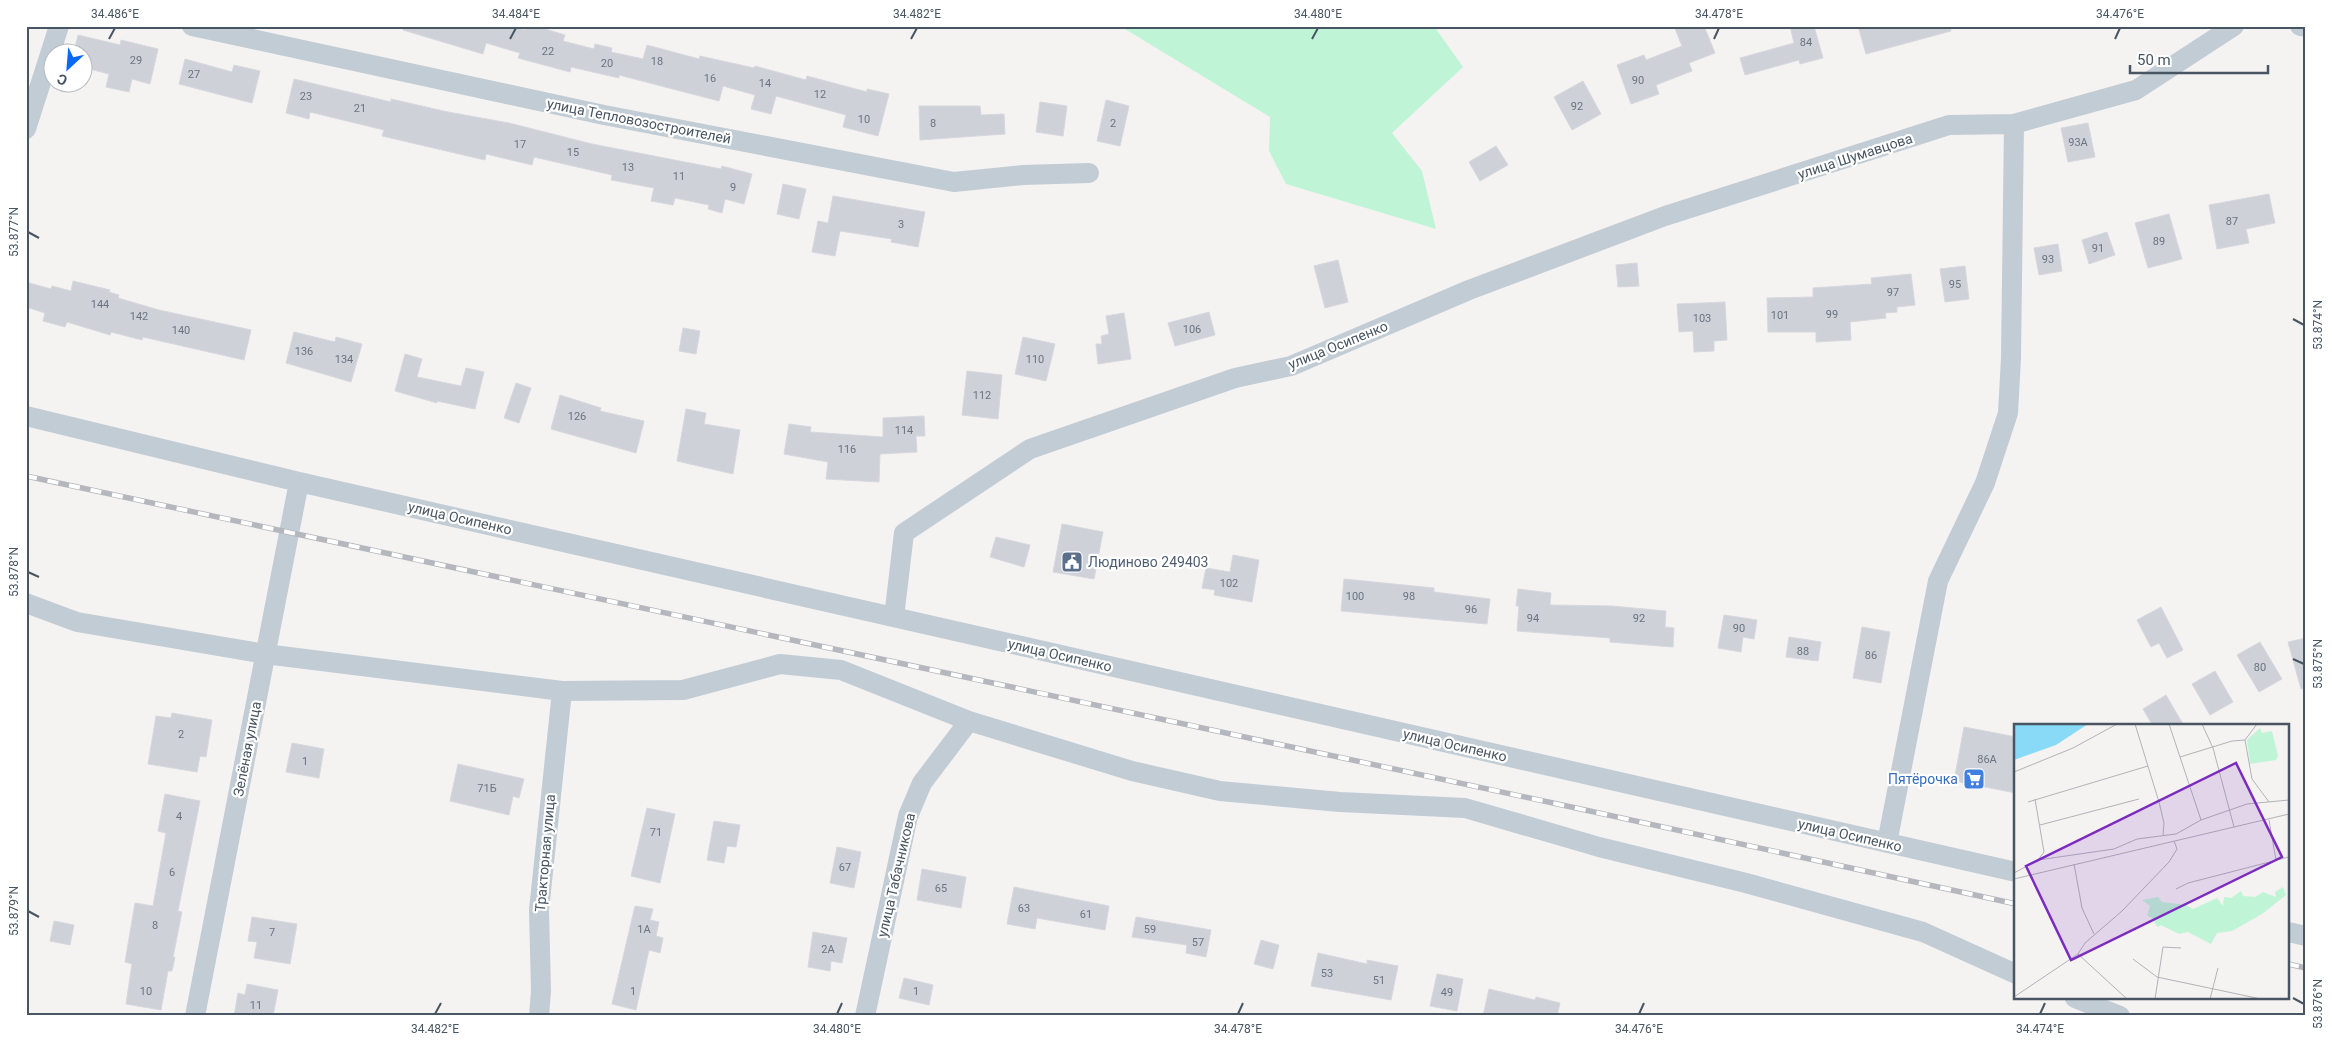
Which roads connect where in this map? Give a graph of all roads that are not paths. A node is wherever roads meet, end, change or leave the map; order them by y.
1 (59, 26) edge
2 (192, 26) edge
3 (2234, 26) edge
4 (2300, 26) edge
5 (2306, 27) edge
6 (2014, 124) junction
7 (26, 129) edge
8 (1089, 172) dead end
9 (1469, 290) joint
10 (26, 416) edge
11 (299, 482) junction
12 (26, 603) edge
13 (894, 617) junction
14 (265, 654) junction
15 (562, 691) junction
16 (969, 721) junction
17 (1887, 843) junction
18 (2014, 872) edge
19 (2290, 932) edge
20 (2306, 936) edge
21 (2014, 973) edge
22 (2080, 1000) edge
23 (195, 1016) edge
24 (539, 1016) edge
25 (865, 1016) edge
26 (2120, 1016) edge

1 - 7 street
2 - 8 street, улица Тепловозостроителей
3 - 6 street, улица Шумавцова
4 - 5 street
6 - 9 street, улица Шумавцова
6 - 17 street
9 - 13 street, улица Осипенко
10 - 11 street, улица Осипенко
11 - 13 street, улица Осипенко
11 - 14 street, Зелёная улица
12 - 14 street
13 - 17 street, улица Осипенко
14 - 15 street
14 - 23 street, Зелёная улица
15 - 16 street
15 - 24 street, Тракторная улица
16 - 21 street
16 - 25 street, улица Табачникова
17 - 18 street, улица Осипенко
19 - 20 street
22 - 26 street

